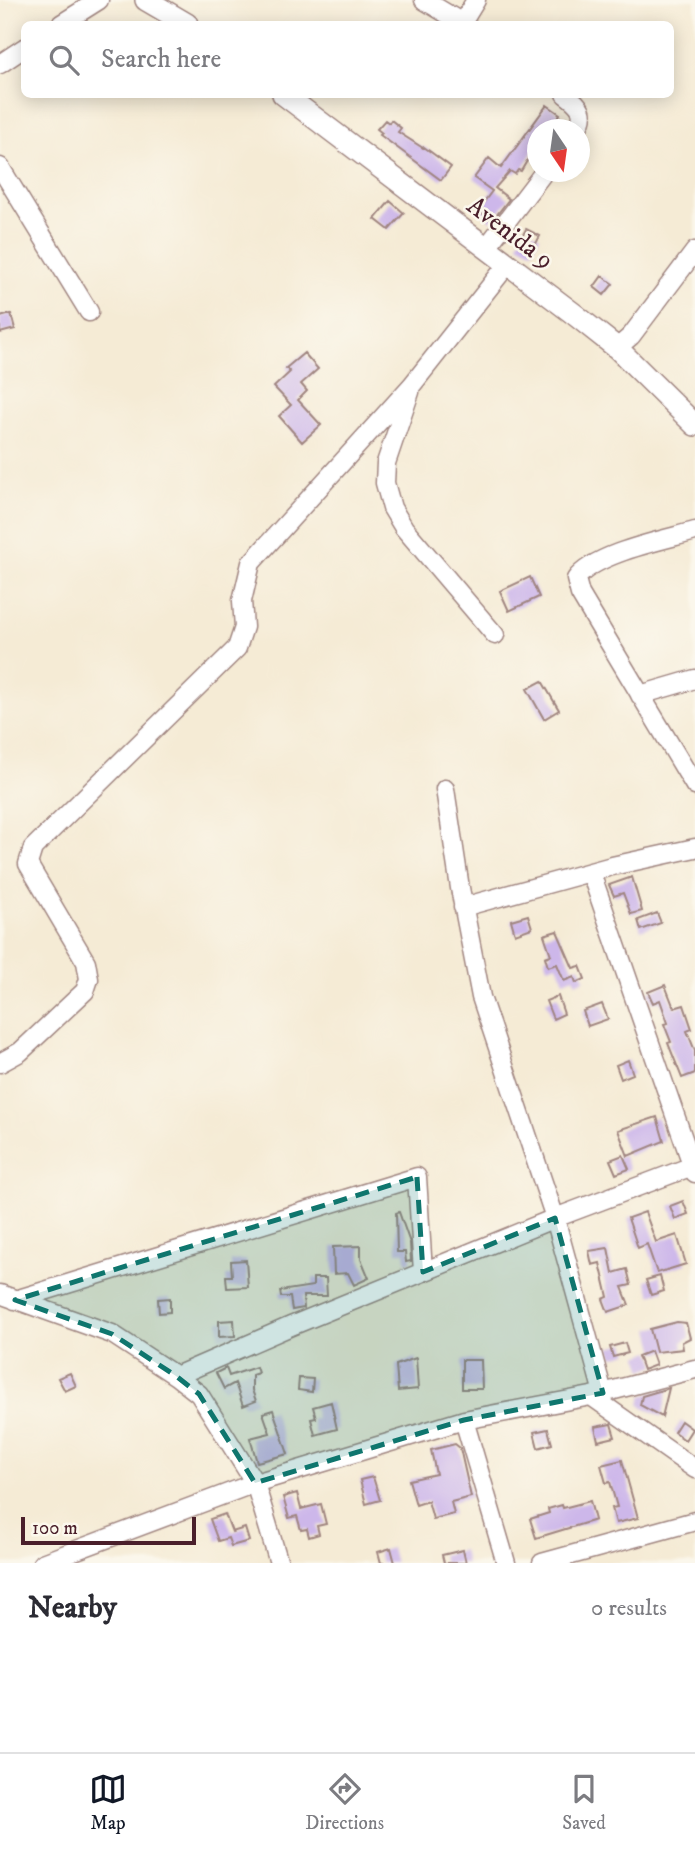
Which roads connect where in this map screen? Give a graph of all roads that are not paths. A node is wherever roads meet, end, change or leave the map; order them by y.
1 (99, 0) edge
2 (146, 0) edge
3 (424, 0) edge
4 (476, 0) edge
5 (66, 21) edge
6 (182, 21) edge
7 (458, 21) edge
8 (465, 21) edge
9 (21, 50) edge
10 (0, 64) edge
11 (288, 98) edge
12 (571, 98) edge
13 (582, 119) edge
14 (0, 167) edge
15 (536, 182) edge
16 (486, 248) junction
17 (695, 251) edge
18 (507, 265) junction
19 (89, 312) dead end
20 (617, 348) junction
21 (412, 385) junction
22 (695, 425) edge
23 (695, 531) edge
24 (495, 635) dead end
25 (695, 679) edge
26 (640, 695) junction
27 (695, 786) edge
28 (445, 789) dead end
29 (695, 848) edge
30 (591, 873) junction
31 (463, 907) junction
32 (0, 1063) edge
33 (694, 1168) edge
34 (555, 1218) junction
35 (423, 1272) junction
36 (7, 1297) edge
37 (695, 1369) edge
38 (176, 1376) junction
39 (597, 1394) junction
40 (464, 1420) junction
41 (695, 1469) edge
42 (255, 1483) junction
43 (695, 1521) edge
44 (42, 1563) edge
45 (279, 1563) edge
46 (506, 1563) edge
47 (542, 1563) edge

1 - 5 street
2 - 6 main road
3 - 7 street
4 - 8 street
9 - 10 street
11 - 16 main road, Avenida 9
12 - 13 street
14 - 19 street
15 - 16 street
16 - 18 main road, Avenida 9
17 - 20 street
18 - 20 main road, Avenida 9
18 - 21 street
20 - 22 main road, Avenida 9
21 - 24 street
21 - 32 street
23 - 26 street
25 - 26 street
26 - 27 street
28 - 31 street
29 - 30 street
30 - 31 street
30 - 33 street
31 - 34 street
33 - 34 street
34 - 35 street
34 - 39 street
35 - 36 street
35 - 38 street
36 - 38 street
37 - 39 street
38 - 42 street
39 - 40 street
39 - 41 street
40 - 42 street
40 - 46 street
42 - 44 street
42 - 45 street
43 - 47 street

